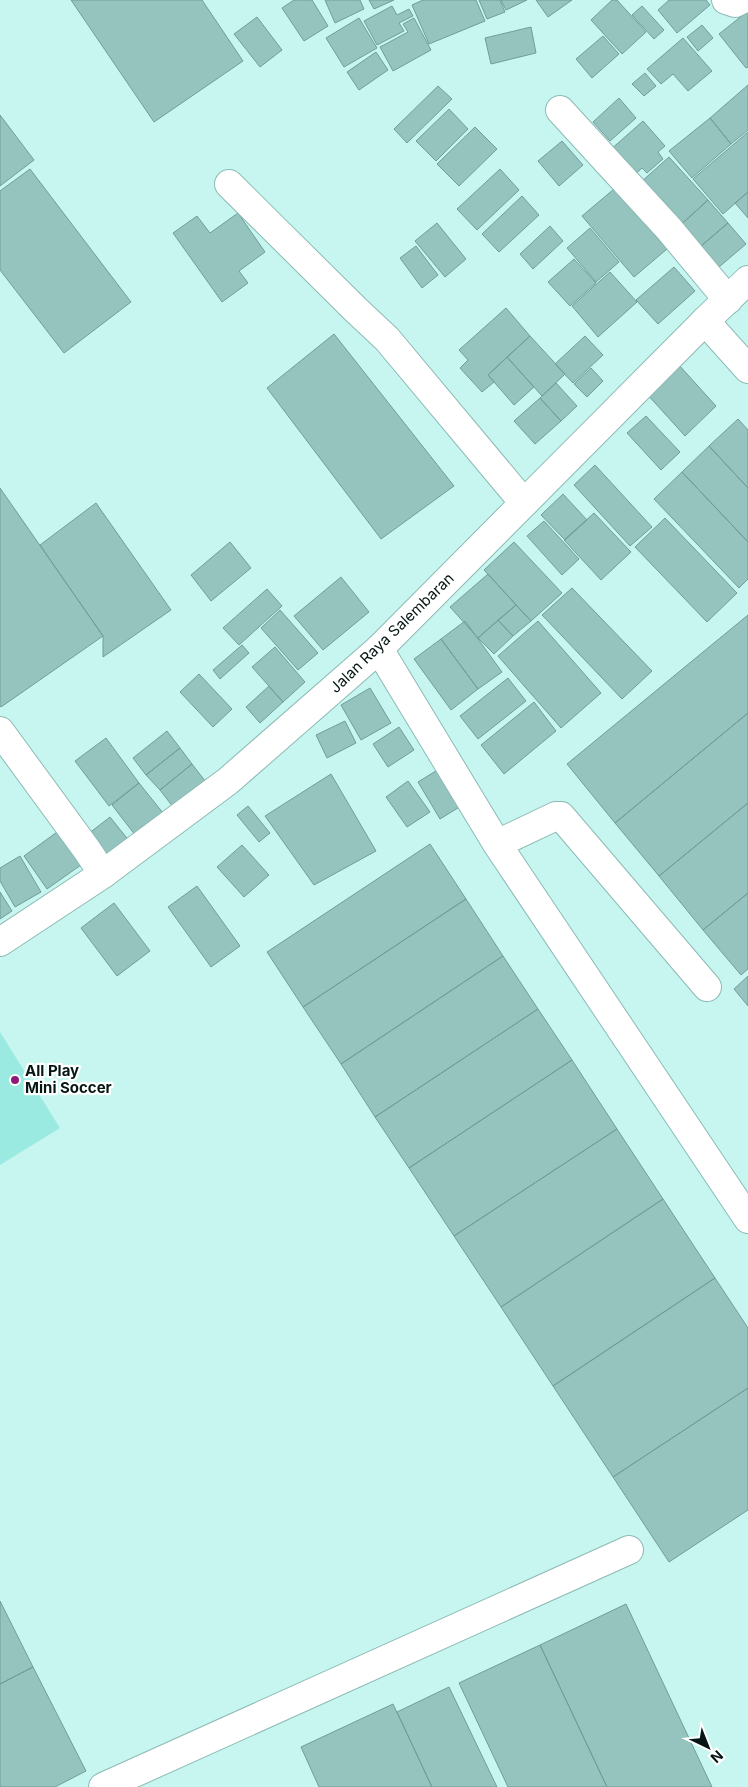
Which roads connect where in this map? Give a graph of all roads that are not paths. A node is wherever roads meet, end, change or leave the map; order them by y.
1 (726, 0) edge
2 (741, 0) edge
3 (560, 110) dead end
4 (228, 184) dead end
5 (748, 280) edge
6 (728, 300) junction
7 (704, 321) junction
8 (748, 369) edge
9 (524, 503) junction
10 (379, 649) junction
11 (0, 731) edge
12 (497, 844) junction
13 (102, 874) junction
14 (0, 942) edge
15 (707, 987) dead end
16 (748, 1219) edge
17 (629, 1550) dead end
18 (103, 1787) edge

1 - 2 main road
3 - 6 main road
4 - 9 main road
5 - 6 main road, Jalan Raya Salembaran
6 - 7 main road, Jalan Raya Salembaran
7 - 8 main road
7 - 9 main road, Jalan Raya Salembaran
9 - 10 main road, Jalan Raya Salembaran
10 - 12 main road
10 - 13 main road, Jalan Raya Salembaran
11 - 13 main road
12 - 15 main road
12 - 16 main road
13 - 14 main road, Jalan Raya Salembaran
17 - 18 main road

